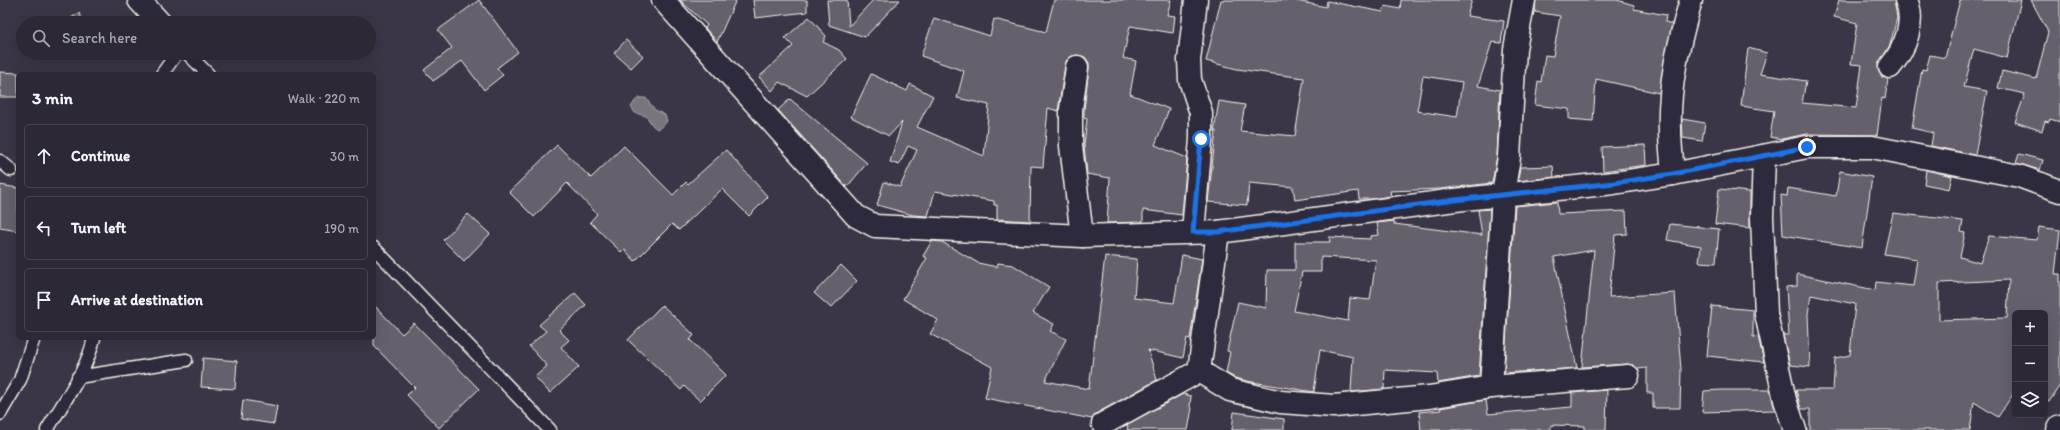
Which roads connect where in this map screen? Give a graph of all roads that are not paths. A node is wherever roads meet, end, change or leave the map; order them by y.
1 (139, 0) edge
2 (663, 0) edge
3 (1196, 0) edge
4 (1524, 0) edge
5 (1691, 0) edge
6 (1906, 0) edge
7 (154, 16) edge
8 (172, 60) edge
9 (194, 60) edge
10 (1077, 67) dead end
11 (1890, 67) dead end
12 (163, 72) edge
13 (206, 72) edge
14 (1764, 156) junction
15 (0, 161) edge
16 (11, 170) dead end
17 (1673, 174) junction
18 (2060, 191) edge
19 (1504, 195) junction
20 (1193, 232) junction
21 (1218, 232) junction
22 (1082, 236) junction
23 (376, 250) edge
24 (33, 340) edge
25 (94, 340) edge
26 (186, 360) dead end
27 (1199, 371) junction
28 (78, 376) junction
29 (1628, 376) dead end
30 (1491, 387) junction
31 (0, 414) edge
32 (1103, 424) dead end
33 (2060, 426) edge
34 (47, 430) edge
35 (550, 430) edge
36 (1795, 430) edge
37 (2058, 430) edge

1 - 7 street
2 - 22 street
3 - 20 street
4 - 19 street
5 - 17 street
6 - 11 street
8 - 12 lane
9 - 13 lane
10 - 22 street
14 - 17 street
14 - 18 street
14 - 36 street
15 - 16 lane
17 - 19 street
19 - 21 street
19 - 30 street
20 - 21 street
20 - 22 street
21 - 27 street
23 - 35 lane
24 - 31 lane
25 - 28 lane
26 - 28 lane
27 - 30 street
27 - 32 street
28 - 34 lane
29 - 30 street
33 - 37 street

